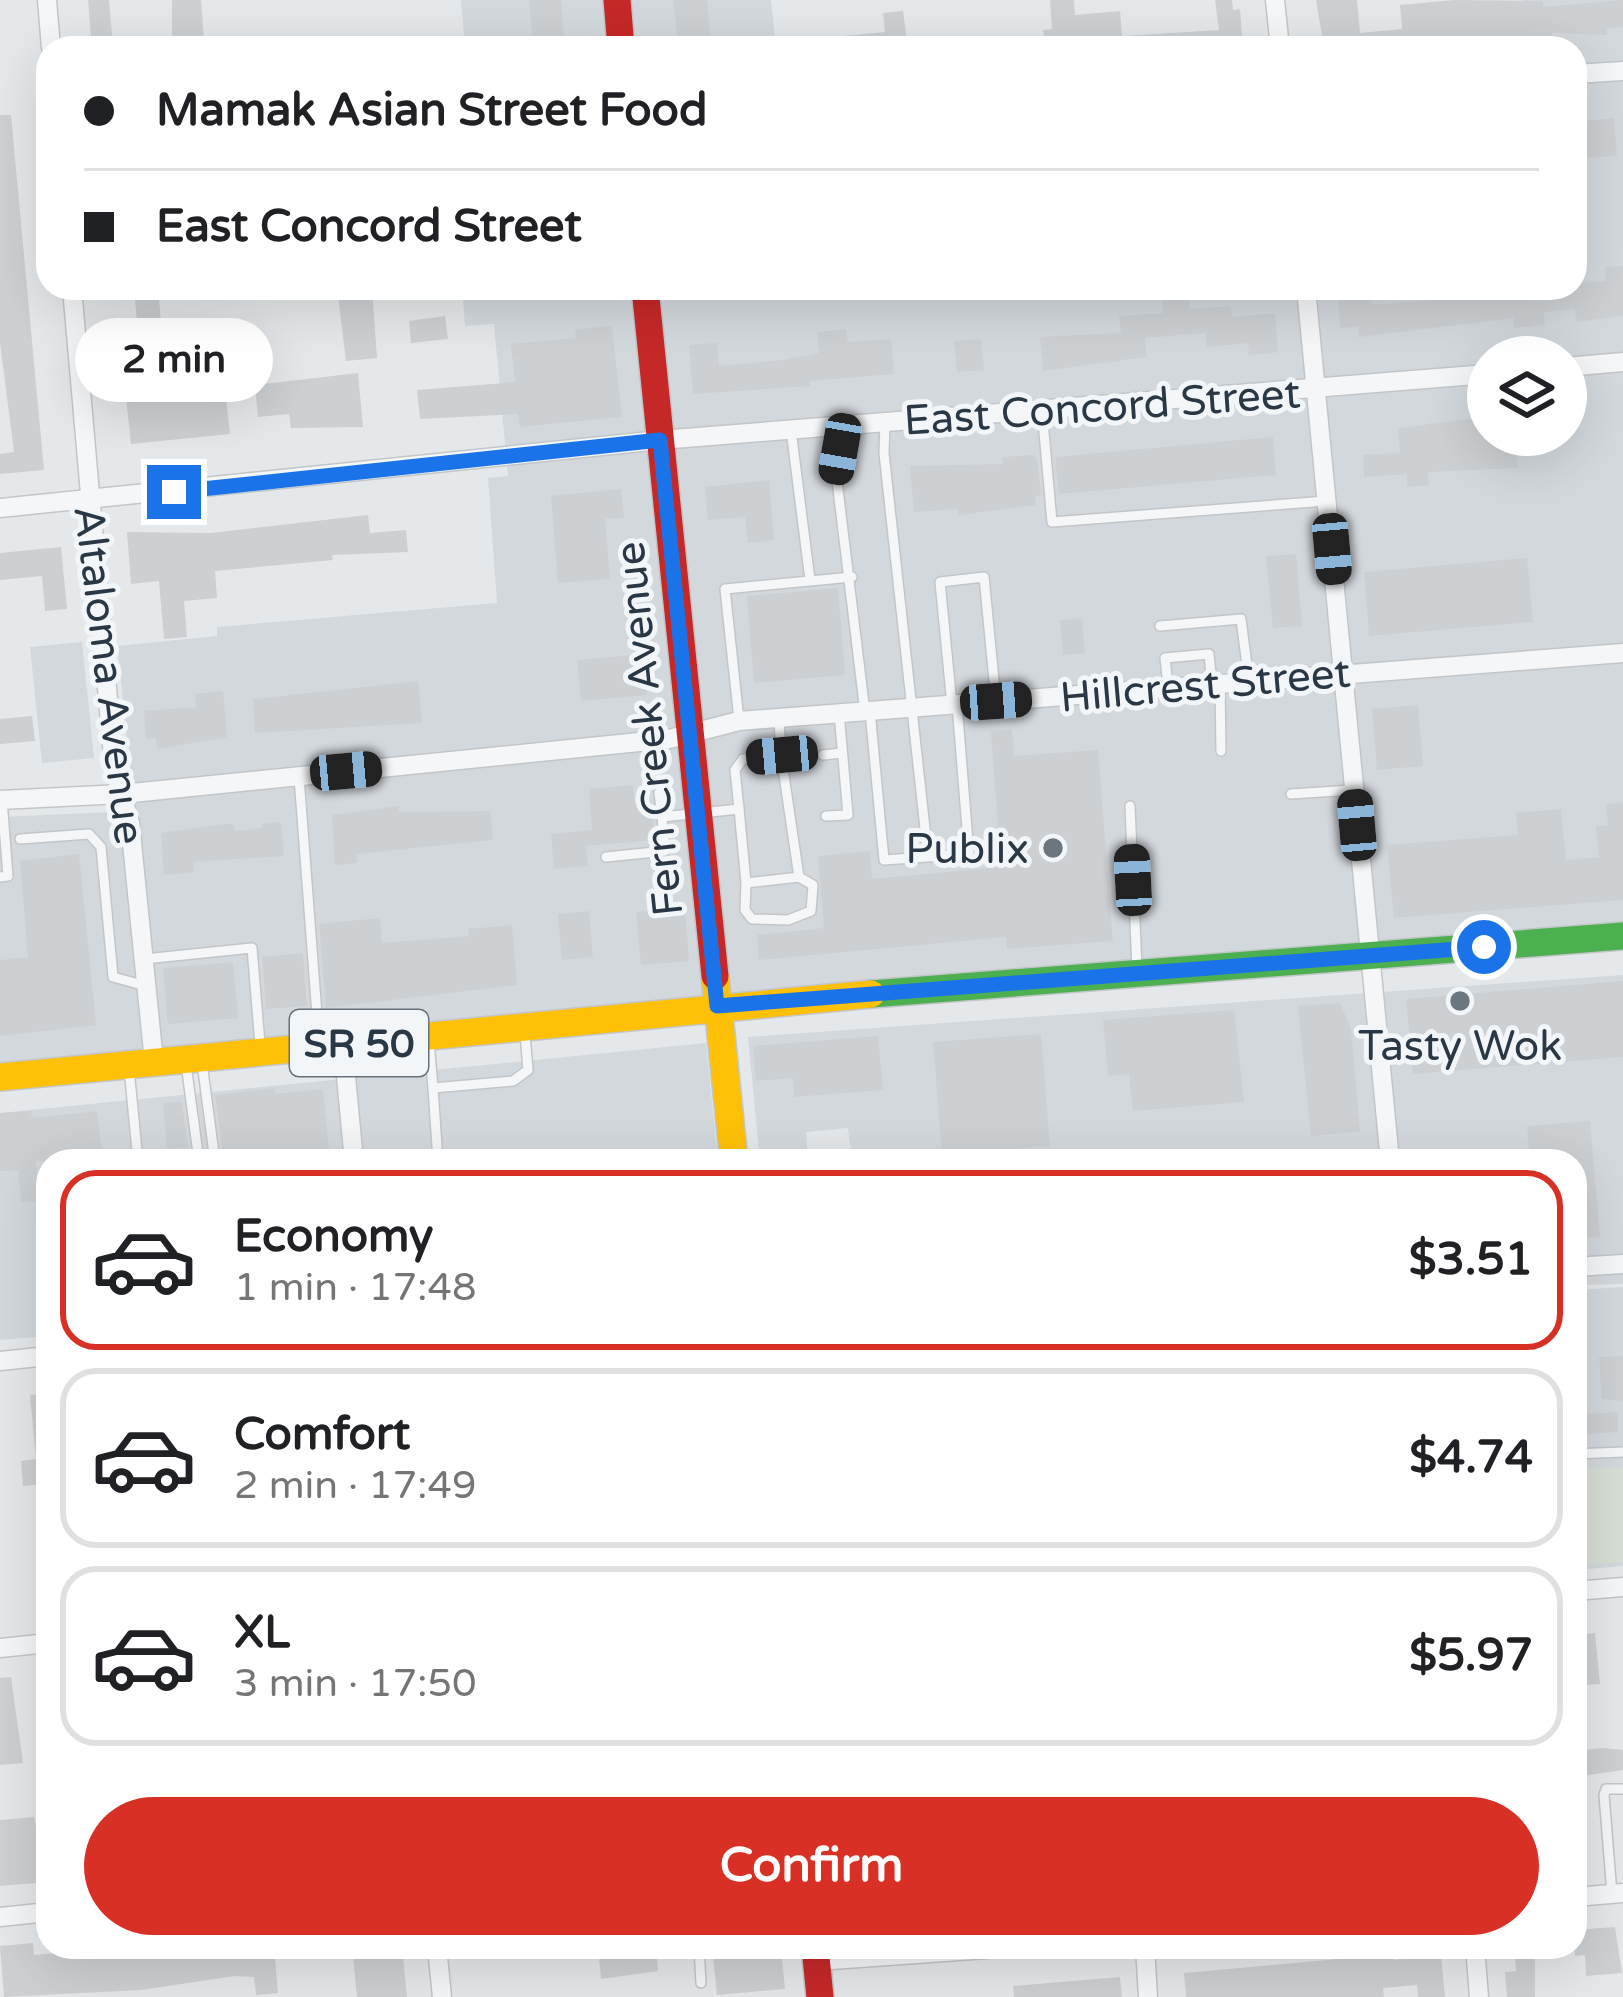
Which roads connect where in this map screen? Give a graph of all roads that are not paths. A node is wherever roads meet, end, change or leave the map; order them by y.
1 (46, 0) edge
2 (617, 0) edge
3 (1275, 0) edge
4 (50, 36) edge
5 (620, 36) edge
6 (1279, 36) edge
7 (1623, 70) edge
8 (1587, 73) edge
9 (73, 300) edge
10 (646, 300) edge
11 (1307, 300) edge
12 (1623, 362) edge
13 (1587, 365) edge
14 (1467, 376) edge
15 (1317, 389) junction
16 (1042, 410) junction
17 (885, 422) junction
18 (844, 426) junction
19 (791, 430) junction
20 (660, 440) junction
21 (88, 501) junction
22 (1327, 501) junction
23 (0, 508) edge
24 (852, 577) junction
25 (810, 580) junction
26 (1160, 626) dead end
27 (1623, 653) edge
28 (1344, 673) junction
29 (1250, 681) junction
30 (1216, 684) junction
31 (1168, 687) junction
32 (996, 701) junction
33 (955, 705) junction
34 (913, 708) junction
35 (867, 711) junction
36 (839, 713) junction
37 (779, 718) junction
38 (739, 721) junction
39 (692, 732) junction
40 (1222, 751) dead end
41 (842, 753) junction
42 (824, 754) dead end
43 (782, 755) junction
44 (299, 776) junction
45 (1354, 790) junction
46 (659, 793) dead end
47 (122, 794) junction
48 (1292, 794) dead end
49 (1, 800) edge
50 (1130, 806) dead end
51 (740, 809) junction
52 (699, 813) junction
53 (826, 816) dead end
54 (662, 817) junction
55 (20, 839) dead end
56 (131, 839) junction
57 (101, 847) junction
58 (928, 856) junction
59 (606, 857) dead end
60 (0, 877) edge
61 (799, 877) junction
62 (746, 883) junction
63 (1623, 936) edge
64 (1368, 956) junction
65 (144, 959) junction
66 (1138, 974) junction
67 (146, 986) junction
68 (717, 1006) junction
69 (524, 1026) junction
70 (428, 1036) junction
71 (331, 1046) junction
72 (261, 1052) junction
73 (193, 1058) junction
74 (141, 1063) junction
75 (0, 1077) edge
76 (433, 1088) junction
77 (138, 1149) edge
78 (198, 1149) edge
79 (212, 1149) edge
80 (352, 1149) edge
81 (437, 1149) edge
82 (733, 1149) edge
83 (1389, 1149) edge
84 (1623, 1264) edge
85 (1587, 1266) edge
86 (36, 1357) edge
87 (0, 1361) edge
88 (1623, 1452) edge
89 (1587, 1454) edge
90 (1623, 1587) edge
91 (1587, 1590) edge
92 (36, 1644) edge
93 (0, 1648) edge
94 (1623, 1789) edge
95 (1618, 1893) edge
96 (1587, 1896) edge
97 (36, 1913) edge
98 (0, 1916) edge
99 (438, 1959) edge
100 (700, 1959) edge
101 (816, 1959) edge
102 (1145, 1959) edge
103 (1475, 1959) edge
104 (701, 1983) dead end
105 (442, 1997) edge
106 (820, 1997) edge
107 (1148, 1997) edge
108 (1479, 1997) edge

1 - 4 street
2 - 5 main road
3 - 6 street
7 - 8 street
9 - 21 street, Altaloma Avenue
10 - 20 main road, Fern Creek Avenue
11 - 15 street
12 - 13 street
14 - 15 street, East Concord Street
15 - 16 street, East Concord Street
15 - 22 street
16 - 17 street, East Concord Street
16 - 22 lane
17 - 18 street, East Concord Street
17 - 34 lane
18 - 19 street, East Concord Street
18 - 24 lane
19 - 20 street, East Concord Street
19 - 25 lane
20 - 21 street, East Concord Street
20 - 39 main road, Fern Creek Avenue
21 - 23 street, East Concord Street
21 - 47 street, Altaloma Avenue
22 - 28 street
24 - 25 lane
24 - 35 lane
25 - 38 lane
26 - 29 lane
27 - 28 street, Hillcrest Street
28 - 29 street, Hillcrest Street
28 - 45 street
29 - 30 street, Hillcrest Street
30 - 31 street, Hillcrest Street
30 - 31 lane
30 - 40 lane
31 - 32 street, Hillcrest Street
32 - 33 street, Hillcrest Street
32 - 33 lane
33 - 34 street, Hillcrest Street
33 - 58 lane
34 - 35 street, Hillcrest Street
34 - 58 lane
35 - 36 street, Hillcrest Street
35 - 58 lane
36 - 37 street, Hillcrest Street
36 - 41 lane
37 - 38 street, Hillcrest Street
37 - 43 lane
38 - 39 street, Hillcrest Street
39 - 44 street, Hillcrest Street
39 - 52 main road, Fern Creek Avenue
41 - 42 lane
41 - 53 lane
43 - 51 lane
43 - 61 lane
44 - 47 street, Hillcrest Street
44 - 71 lane
45 - 48 lane
45 - 64 street
46 - 54 lane
47 - 49 street, Hillcrest Street
47 - 56 street, Altaloma Avenue
49 - 60 lane
50 - 66 lane
51 - 52 lane
51 - 62 lane
52 - 54 lane
52 - 68 main road, Fern Creek Avenue
54 - 59 lane
55 - 57 lane
56 - 57 lane
56 - 65 street, Altaloma Avenue
57 - 67 lane
61 - 62 lane
61 - 62 lane
63 - 64 main road, SR 50
64 - 66 main road, SR 50
64 - 83 street
65 - 67 street, Altaloma Avenue
65 - 72 lane
66 - 68 main road, SR 50
67 - 74 street, Altaloma Avenue
68 - 69 main road, SR 50
68 - 82 main road, Fern Creek Avenue
69 - 70 main road, SR 50
69 - 76 lane
70 - 71 main road, SR 50
70 - 76 lane
71 - 72 main road, SR 50
71 - 80 street
72 - 73 main road, SR 50
73 - 74 main road, SR 50
73 - 78 lane
73 - 79 lane
74 - 75 main road, SR 50
74 - 77 lane
76 - 81 lane
84 - 85 street
86 - 87 street
88 - 89 lane
90 - 91 street
92 - 93 street
94 - 95 lane
95 - 96 street
97 - 98 street
99 - 105 street
100 - 104 lane
101 - 106 main road
102 - 107 street
103 - 108 street

